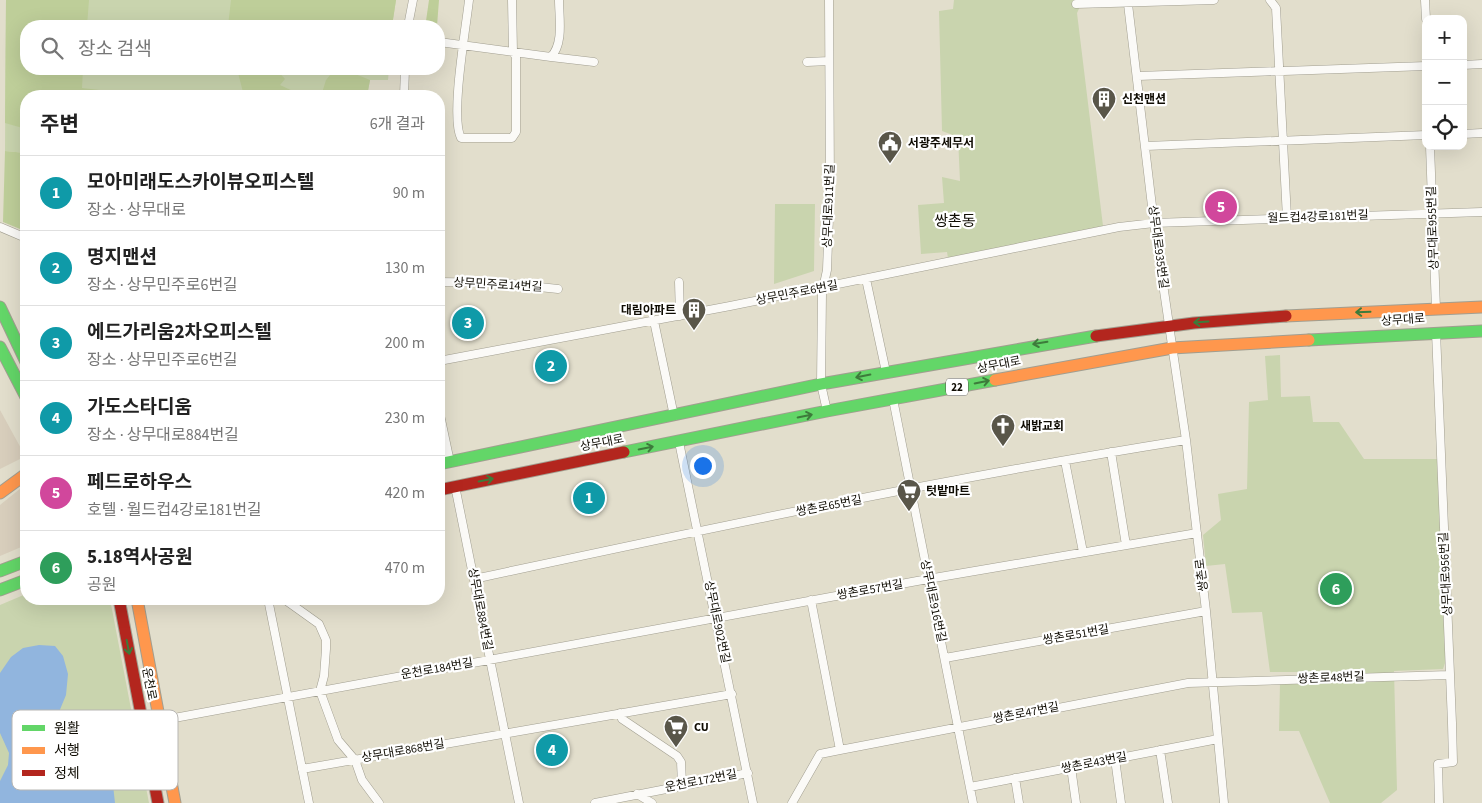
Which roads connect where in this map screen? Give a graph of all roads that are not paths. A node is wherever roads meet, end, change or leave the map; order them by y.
1 (414, 0) edge
2 (469, 0) edge
3 (512, 0) edge
4 (559, 0) edge
5 (829, 0) edge
6 (1119, 0) edge
7 (1214, 0) edge
8 (1270, 0) edge
9 (1426, 0) edge
10 (1076, 4) dead end
11 (1128, 4) junction
12 (1426, 15) edge
13 (409, 20) edge
14 (445, 42) edge
15 (464, 44) junction
16 (513, 52) junction
17 (551, 57) junction
18 (829, 61) junction
19 (594, 62) dead end
20 (807, 62) dead end
21 (1482, 64) edge
22 (1467, 65) edge
23 (1422, 66) edge
24 (1280, 71) junction
25 (405, 75) edge
26 (1138, 76) junction
27 (404, 90) edge
28 (1482, 133) edge
29 (1467, 134) edge
30 (1422, 135) edge
31 (1283, 140) junction
32 (1146, 146) junction
33 (1430, 150) edge
34 (1482, 212) edge
35 (1432, 214) junction
36 (1287, 218) junction
37 (1154, 223) junction
38 (0, 227) edge
39 (20, 235) edge
40 (866, 279) junction
41 (445, 282) edge
42 (679, 282) dead end
43 (824, 287) junction
44 (558, 288) dead end
45 (0, 308) edge
46 (1482, 308) edge
47 (1436, 309) junction
48 (680, 316) junction
49 (654, 321) junction
50 (1169, 326) junction
51 (1482, 331) edge
52 (1436, 332) junction
53 (0, 347) edge
54 (1172, 348) junction
55 (20, 350) edge
56 (445, 360) edge
57 (886, 372) junction
58 (822, 384) junction
59 (20, 385) edge
60 (893, 399) junction
61 (827, 411) junction
62 (674, 416) junction
63 (1186, 440) junction
64 (679, 442) junction
65 (1111, 452) junction
66 (1065, 461) junction
67 (445, 463) edge
68 (20, 478) edge
69 (455, 486) junction
70 (445, 488) edge
71 (3, 489) edge
72 (911, 490) junction
73 (698, 531) junction
74 (1197, 533) junction
75 (1126, 545) junction
76 (1083, 552) junction
77 (20, 563) edge
78 (0, 570) edge
79 (474, 579) junction
80 (928, 579) junction
81 (20, 582) edge
82 (0, 590) edge
83 (812, 600) junction
84 (120, 605) edge
85 (138, 605) edge
86 (269, 605) edge
87 (292, 605) edge
88 (1206, 611) junction
89 (716, 618) junction
90 (945, 658) junction
91 (490, 660) junction
92 (1449, 675) junction
93 (1212, 681) junction
94 (320, 691) junction
95 (732, 694) junction
96 (288, 697) junction
97 (140, 710) edge
98 (156, 710) edge
99 (620, 713) junction
100 (178, 717) edge
101 (958, 725) junction
102 (505, 732) junction
103 (1218, 739) junction
104 (840, 750) junction
105 (1160, 750) junction
106 (1115, 759) junction
107 (355, 760) junction
108 (1071, 767) junction
109 (302, 769) junction
110 (748, 773) junction
111 (1015, 778) junction
112 (682, 784) junction
113 (970, 787) junction
114 (156, 790) edge
115 (173, 790) edge
116 (637, 794) junction
117 (158, 803) edge
118 (176, 803) edge
119 (309, 803) edge
120 (379, 803) edge
121 (519, 803) edge
122 (595, 803) edge
123 (652, 803) edge
124 (753, 803) edge
125 (792, 803) edge
126 (973, 803) edge
127 (1019, 803) edge
128 (1076, 803) edge
129 (1121, 803) edge
130 (1168, 803) edge
131 (1224, 803) edge
132 (1439, 803) edge

1 - 13 street
2 - 15 street
3 - 16 street
4 - 17 street
5 - 18 street, 상무대로911번길
6 - 11 street
7 - 11 street
8 - 24 street
9 - 12 street
10 - 11 street
11 - 26 street, 상무대로935번길
14 - 15 street
15 - 16 street
15 - 16 street
16 - 17 street
17 - 19 street
18 - 20 street
18 - 43 street, 상무대로911번길
21 - 22 street
23 - 24 street
24 - 26 street
24 - 31 street
25 - 27 street
26 - 32 street, 상무대로935번길
28 - 29 street
30 - 31 street
31 - 32 street
31 - 36 street
32 - 37 street, 상무대로935번길
33 - 35 street, 상무대로955번길
34 - 35 street, 월드컵4강로181번길
35 - 36 street, 월드컵4강로181번길
35 - 47 street, 상무대로955번길
36 - 37 street, 월드컵4강로181번길
37 - 40 street, 상무민주로6번길
37 - 50 street, 상무대로935번길
38 - 39 street
40 - 43 street, 상무민주로6번길
40 - 57 street
41 - 44 street, 상무민주로14번길
42 - 48 street
43 - 48 street, 상무민주로6번길
43 - 58 street, 상무대로911번길
45 - 55 main road
46 - 47 main road, 상무대로 / 22
47 -> 50 main road, 상무대로 / 22
48 - 49 street, 상무민주로6번길
49 - 56 street, 상무민주로6번길
49 - 62 street
50 - 54 street, 상무대로935번길
50 -> 57 main road, 상무대로 / 22
51 - 52 main road, 상무대로 / 22
52 - 54 main road, 상무대로 / 22
52 - 92 street, 상무대로956번길
53 - 59 main road
60 -> 54 main road, 상무대로 / 22
54 - 63 street, 쌍촌로
57 -> 58 main road, 상무대로 / 22
58 - 61 street, 상무대로911번길
58 - 62 main road, 상무대로 / 22
60 - 61 main road, 상무대로 / 22
60 - 72 street, 상무대로916번길
64 -> 61 main road, 상무대로 / 22
62 - 67 main road, 상무대로 / 22
63 - 65 street, 쌍촌로65번길
63 - 74 street, 쌍촌로
69 -> 64 main road, 상무대로 / 22
64 - 73 street, 상무대로902번길
65 - 66 street, 쌍촌로65번길
65 - 75 street
66 - 72 street, 쌍촌로65번길
66 - 76 street
68 - 71 main road
69 - 70 main road, 상무대로 / 22
69 - 79 street, 상무대로884번길
72 - 73 street, 쌍촌로65번길
72 - 80 street, 상무대로916번길
73 - 79 street, 쌍촌로65번길
73 - 89 street, 상무대로902번길
74 - 75 street, 쌍촌로57번길
74 - 88 street, 쌍촌로
75 - 76 street, 쌍촌로57번길
76 - 80 street, 쌍촌로57번길
77 - 78 main road
79 - 91 street, 상무대로884번길
80 - 83 street, 쌍촌로57번길
80 - 90 street, 상무대로916번길
81 - 82 main road
83 - 89 street, 쌍촌로57번길
83 - 104 street
84 -> 97 main road, 운천로
85 - 98 main road, 운천로
86 - 96 street
87 - 94 street
88 - 90 street, 쌍촌로51번길
88 - 93 street, 쌍촌로
89 - 91 street, 운천로184번길
89 - 95 street, 상무대로902번길
90 - 101 street, 상무대로916번길
91 - 94 street, 운천로184번길
91 - 102 street, 상무대로884번길
92 - 93 street, 쌍촌로48번길
92 - 132 street, 상무대로956번길
93 - 101 street, 쌍촌로47번길
93 - 103 street, 쌍촌로
94 - 96 street, 운천로184번길
94 - 107 street
95 - 99 street
95 - 110 street, 상무대로902번길
96 - 100 street, 운천로184번길
96 - 109 street
99 - 102 street
99 - 112 street
101 - 104 street, 쌍촌로47번길
101 - 113 street, 상무대로916번길
102 - 107 street, 상무대로868번길
102 - 121 street, 상무대로884번길
103 - 105 street, 쌍촌로43번길
103 - 131 street, 쌍촌로
104 - 125 street, 쌍촌로47번길
105 - 106 street, 쌍촌로43번길
105 - 130 street
106 - 108 street, 쌍촌로43번길
106 - 129 street
107 - 109 street, 상무대로868번길
107 - 120 street
108 - 111 street, 쌍촌로43번길
108 - 128 street
109 - 119 street
110 - 112 street, 운천로172번길
110 - 124 street, 상무대로902번길
111 - 113 street, 쌍촌로43번길
111 - 127 street
112 - 116 street, 운천로172번길
113 - 126 street, 상무대로916번길
114 -> 117 main road, 운천로
115 - 118 main road, 운천로
116 - 122 street, 운천로172번길
116 - 123 street

